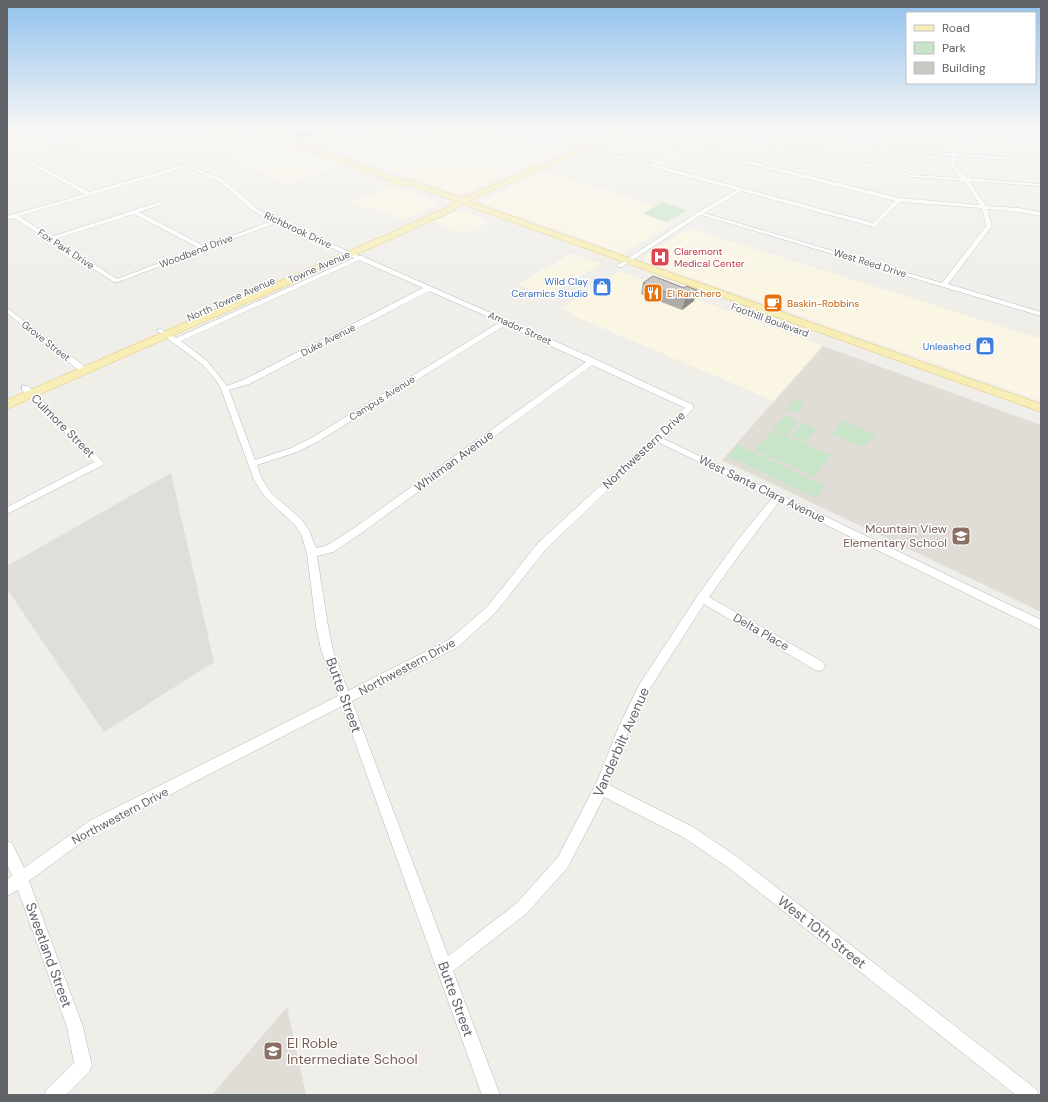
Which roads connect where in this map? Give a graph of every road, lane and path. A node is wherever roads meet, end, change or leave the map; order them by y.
1 (64, 180) edge
2 (135, 180) edge
3 (221, 180) edge
4 (396, 180) edge
5 (512, 180) edge
6 (704, 180) edge
7 (820, 180) edge
8 (966, 180) edge
9 (972, 180) edge
10 (1041, 185) edge
11 (739, 190) junction
12 (89, 194) junction
13 (899, 200) junction
14 (459, 203) junction
15 (159, 204) dead end
16 (983, 207) junction
17 (135, 212) junction
18 (700, 213) junction
19 (1041, 214) edge
20 (15, 216) junction
21 (7, 218) edge
22 (276, 221) junction
23 (51, 239) junction
24 (204, 248) junction
25 (345, 252) junction
26 (361, 257) junction
27 (624, 264) junction
28 (116, 281) joint
29 (944, 285) junction
30 (429, 288) junction
31 (7, 310) edge
32 (1041, 314) edge
33 (506, 322) junction
34 (167, 335) junction
35 (592, 361) junction
36 (81, 368) junction
37 (226, 389) junction
38 (28, 391) junction
39 (7, 396) edge
40 (7, 405) edge
41 (690, 407) joint
42 (1041, 408) edge
43 (1041, 418) edge
44 (656, 438) junction
45 (252, 464) junction
46 (778, 497) junction
47 (7, 511) edge
48 (312, 553) junction
49 (702, 598) junction
50 (1041, 624) edge
51 (819, 666) dead end
52 (346, 699) junction
53 (601, 788) junction
54 (7, 848) edge
55 (22, 878) junction
56 (7, 889) edge
57 (445, 968) junction
58 (54, 1095) edge
59 (491, 1095) edge
60 (1030, 1095) edge

1 - 12 street
2 - 12 street, Richbrook Drive
3 - 22 street, Richbrook Drive
4 - 14 main road, Foothill Boulevard
5 - 14 main road, Towne Avenue
6 - 11 street
7 - 13 street
8 - 16 street
9 - 10 street
11 - 13 street
11 - 18 street
12 - 20 street
13 - 16 street
14 - 25 main road, Towne Avenue
14 - 27 main road, Foothill Boulevard
15 - 17 street
16 - 19 street
16 - 29 street
17 - 23 street
17 - 24 street
18 - 27 street
18 - 29 street, West Reed Drive
20 - 21 street
20 - 23 street, Fox Park Drive
22 - 24 street, Woodbend Drive
22 - 25 street, Richbrook Drive
23 - 28 street, Fox Park Drive
24 - 28 street, Woodbend Drive
25 - 26 street, Amador Street
25 - 34 main road, North Towne Avenue
26 - 30 street, Amador Street
26 - 34 street
27 - 42 main road, Foothill Boulevard
27 - 43 main road, Foothill Boulevard
29 - 32 street, West Reed Drive
30 - 33 street, Amador Street
30 - 37 street, Duke Avenue
31 - 36 street, Grove Street
33 - 35 street, Amador Street
33 - 45 street, Campus Avenue
34 - 36 main road, North Towne Avenue
34 - 37 street, Butte Street
35 - 41 street, Amador Street
35 - 48 street, Whitman Avenue
36 - 38 main road
37 - 45 street, Butte Street
38 - 39 main road
38 - 40 main road
38 - 47 street, Culmore Street
41 - 44 street, Northwestern Drive
44 - 46 street, West Santa Clara Avenue
44 - 52 street, Northwestern Drive
45 - 48 street, Butte Street
46 - 49 street, Vanderbilt Avenue
46 - 50 street, West Santa Clara Avenue
48 - 52 street, Butte Street
49 - 51 street, Delta Place
49 - 53 street, Vanderbilt Avenue
52 - 55 street, Northwestern Drive
52 - 57 street, Butte Street
53 - 57 street, Vanderbilt Avenue
53 - 60 street, West 10th Street
54 - 55 street, Sweetland Street
55 - 56 street, Northwestern Drive
55 - 58 street, Sweetland Street
57 - 59 street, Butte Street

